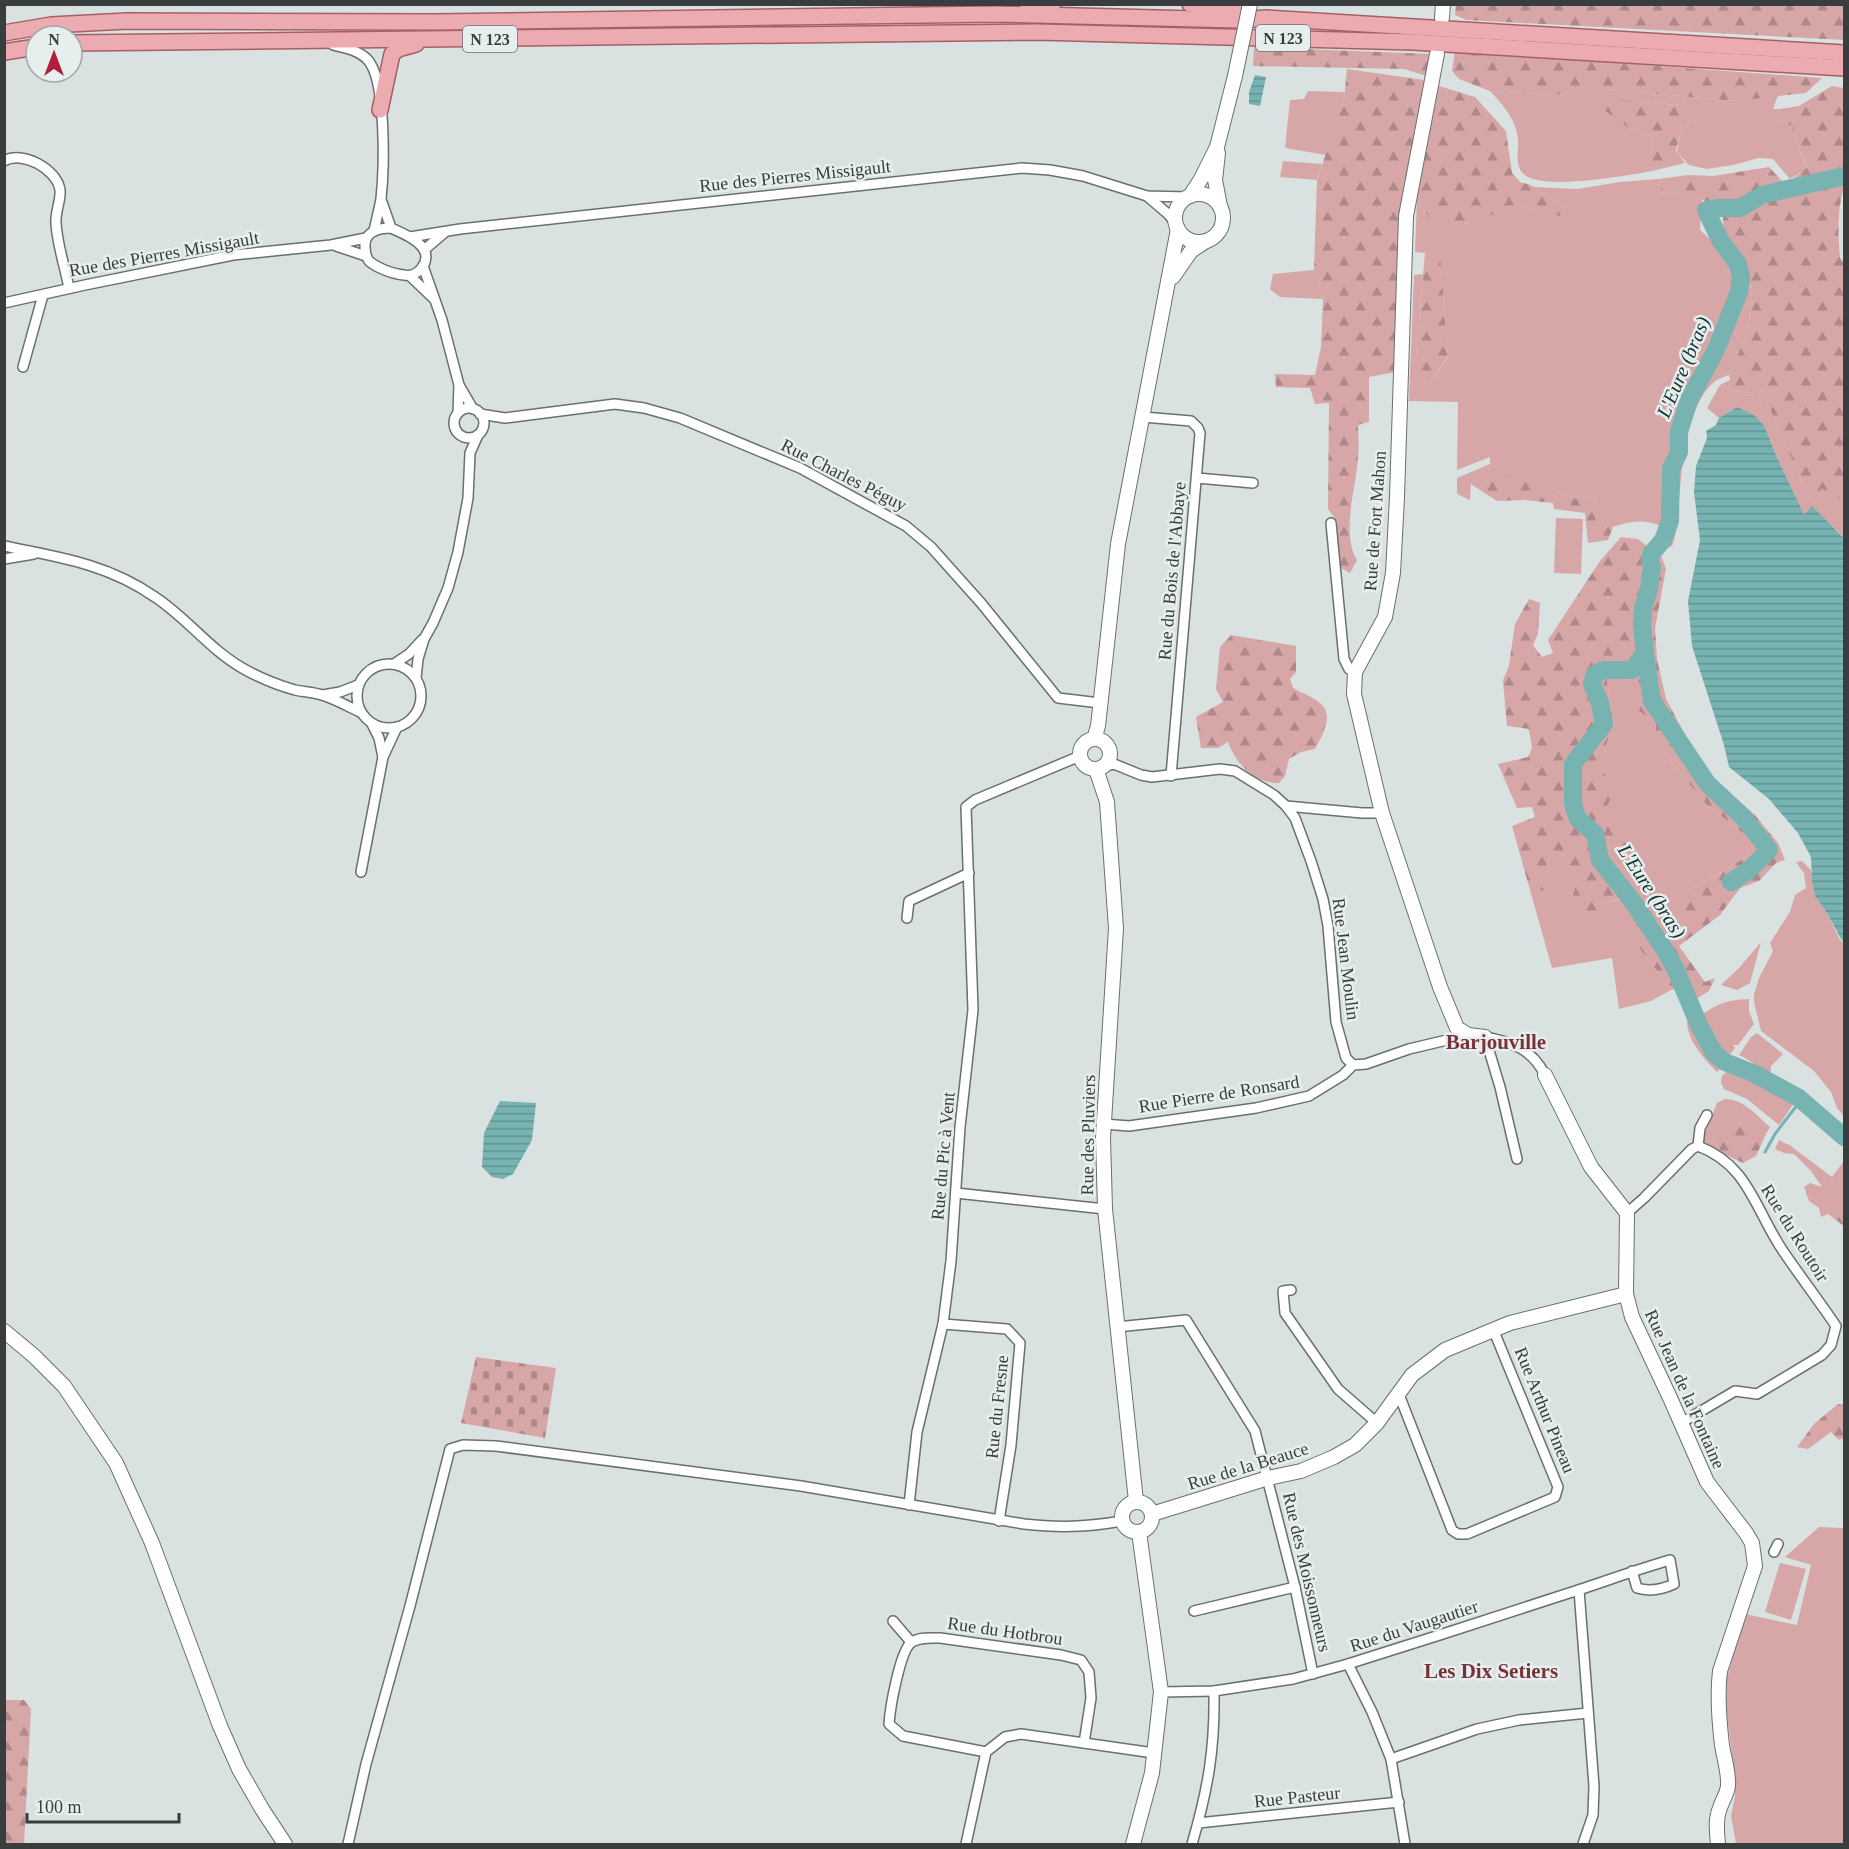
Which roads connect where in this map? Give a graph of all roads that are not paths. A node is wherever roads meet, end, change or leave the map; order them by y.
1 (1053, 4) edge
2 (1190, 4) edge
3 (1250, 4) edge
4 (995, 15) junction
5 (1267, 18) junction
6 (4, 33) edge
7 (434, 39) junction
8 (316, 40) junction
9 (84, 43) edge
10 (24, 49) edge
11 (5, 52) edge
12 (1845, 53) edge
13 (1437, 54) dead end
14 (1792, 58) junction
15 (1845, 68) edge
16 (380, 110) junction
17 (1217, 147) junction
18 (4, 161) edge
19 (1147, 196) junction
20 (1189, 196) junction
21 (381, 200) junction
22 (1220, 206) junction
23 (1178, 227) junction
24 (391, 228) junction
25 (444, 233) junction
26 (370, 235) junction
27 (410, 237) junction
28 (1206, 240) junction
29 (331, 245) junction
30 (424, 250) junction
31 (366, 256) junction
32 (423, 266) junction
33 (410, 276) junction
34 (1169, 284) junction
35 (69, 288) junction
36 (43, 295) junction
37 (6, 300) edge
38 (434, 300) junction
39 (23, 367) dead end
40 (459, 385) junction
41 (476, 411) junction
42 (458, 413) junction
43 (1143, 417) junction
44 (505, 418) junction
45 (480, 432) junction
46 (459, 435) junction
47 (470, 453) junction
48 (1197, 478) junction
49 (1253, 483) dead end
50 (1332, 523) dead end
51 (4, 546) edge
52 (43, 553) junction
53 (4, 560) edge
54 (424, 639) junction
55 (394, 664) junction
56 (1355, 672) junction
57 (416, 678) junction
58 (358, 685) junction
59 (323, 695) junction
60 (1100, 703) junction
61 (360, 712) junction
62 (372, 724) junction
63 (398, 727) junction
64 (1094, 740) junction
65 (1080, 756) junction
66 (383, 757) junction
67 (1100, 767) junction
68 (1171, 776) junction
69 (1286, 806) junction
70 (1382, 813) junction
71 (361, 872) dead end
72 (969, 873) junction
73 (907, 918) dead end
74 (1468, 1035) junction
75 (1485, 1037) junction
76 (1353, 1065) junction
77 (1545, 1075) joint
78 (1707, 1114) dead end
79 (1104, 1124) junction
80 (1698, 1146) junction
81 (1517, 1159) dead end
82 (956, 1193) junction
83 (1105, 1209) junction
84 (1627, 1213) junction
85 (1291, 1290) dead end
86 (1626, 1294) junction
87 (943, 1324) junction
88 (1117, 1327) junction
89 (1493, 1329) junction
90 (4, 1330) edge
91 (1398, 1392) junction
92 (1377, 1423) junction
93 (1681, 1423) junction
94 (1268, 1478) junction
95 (1136, 1502) junction
96 (909, 1505) junction
97 (1152, 1514) junction
98 (999, 1521) junction
99 (1122, 1521) junction
100 (1139, 1532) junction
101 (1632, 1571) junction
102 (1295, 1587) junction
103 (1579, 1590) junction
104 (1194, 1611) dead end
105 (894, 1621) dead end
106 (911, 1642) junction
107 (1348, 1664) junction
108 (1313, 1674) junction
109 (1161, 1692) junction
110 (1214, 1692) junction
111 (1588, 1713) junction
112 (1084, 1743) junction
113 (986, 1752) junction
114 (1154, 1753) junction
115 (1391, 1759) junction
116 (1399, 1803) junction
117 (1198, 1823) junction
118 (285, 1845) edge
119 (348, 1845) edge
120 (966, 1845) edge
121 (1133, 1845) edge
122 (1192, 1845) edge
123 (1405, 1845) edge
124 (1582, 1845) edge
125 (1719, 1845) edge

1 - 4 main road
2 - 5 main road
3 - 17 street, bridge
4 - 5 main road, N 123
4 - 6 main road, N 123
5 - 14 main road, N 123
7 - 8 main road, N 123
7 - 14 main road, N 123
7 - 16 main road
8 - 9 main road, N 123
8 - 16 street
10 - 11 main road
12 - 14 main road, N 123
13 - 56 street, Rue de Fort Mahon
14 - 15 main road, N 123
16 - 21 street
17 - 20 street
17 - 22 street
18 - 35 street
19 - 20 street, Rue des Pierres Missigault
19 - 23 street, Rue des Pierres Missigault
19 - 25 street, Rue des Pierres Missigault
20 - 22 street
20 - 23 street
21 - 24 street
21 - 26 street
22 - 28 street
23 - 28 street
23 - 34 street
24 - 26 street
24 - 27 street
25 - 27 street, Rue des Pierres Missigault
25 - 30 street
26 - 29 street, Rue des Pierres Missigault
26 - 31 street
27 - 30 street
28 - 34 street
29 - 31 street, Rue des Pierres Missigault
29 - 35 street, Rue des Pierres Missigault
30 - 32 street
31 - 33 street
32 - 33 street
32 - 38 street
33 - 38 street
34 - 43 street
35 - 36 street, Rue des Pierres Missigault
36 - 37 street, Rue des Pierres Missigault
36 - 39 street
38 - 40 street
40 - 41 street
40 - 42 street
41 - 42 street
41 - 44 street, Rue Charles Péguy
41 - 45 street
42 - 46 street
43 - 48 street, Rue du Bois de l'Abbaye
43 - 60 street
44 - 45 street, Rue Charles Péguy
44 - 60 street, Rue Charles Péguy
45 - 46 street
45 - 47 street
46 - 47 street
47 - 54 street
48 - 49 street
48 - 68 street, Rue du Bois de l'Abbaye
50 - 56 street
51 - 52 street
52 - 53 street
52 - 59 street
54 - 55 street
54 - 57 street
55 - 57 street
55 - 58 street
56 - 70 street
57 - 63 street
58 - 59 street
58 - 61 street
59 - 61 street
60 - 64 street
61 - 62 street
62 - 63 street
62 - 66 street
63 - 66 street
64 - 65 street
64 - 67 street
65 - 67 street
65 - 72 street, Rue du Pic à Vent
66 - 71 street
67 - 68 street, Rue Jean Moulin
67 - 79 street, Rue des Pluviers
68 - 69 street, Rue Jean Moulin
69 - 70 street
69 - 76 street, Rue Jean Moulin
70 - 74 street
72 - 73 street
72 - 82 street, Rue du Pic à Vent
74 - 75 street
74 - 76 street, Rue Pierre de Ronsard
75 - 77 street
75 - 81 street
76 - 79 street, Rue Pierre de Ronsard
77 - 84 street
78 - 80 street
79 - 83 street, Rue des Pluviers
80 - 84 street
80 - 93 street, Rue du Routoir
82 - 83 street
82 - 87 street, Rue du Pic à Vent
83 - 88 street, Rue des Pluviers
84 - 86 street, Rue Jean de la Fontaine
85 - 92 street
86 - 89 street, Rue de la Beauce
86 - 93 street, Rue Jean de la Fontaine
87 - 96 street, Rue du Pic à Vent
87 - 98 street, Rue du Fresne
88 - 94 street, Rue des Moissonneurs
88 - 95 street, Rue des Pluviers
89 - 91 street, Rue de la Beauce
89 - 91 street, Rue Arthur Pineau
90 - 118 street
91 - 92 street, Rue de la Beauce
92 - 94 street, Rue de la Beauce
93 - 125 street, Rue Jean de la Fontaine
94 - 97 street, Rue de la Beauce
94 - 102 street, Rue des Moissonneurs
95 - 97 street
95 - 99 street
96 - 98 street
96 - 119 street
97 - 100 street
98 - 99 street
99 - 100 street
100 - 109 street
101 - 101 street, Rue du Vaugautier
101 - 103 street, Rue du Vaugautier
102 - 104 street
102 - 108 street, Rue des Moissonneurs
103 - 107 street, Rue du Vaugautier
103 - 111 street
105 - 106 street
106 - 112 street, Rue du Hotbrou
106 - 113 street
107 - 108 street, Rue du Vaugautier
107 - 115 street
108 - 110 street, Rue du Vaugautier
109 - 110 street, Rue du Vaugautier
109 - 114 street
110 - 117 street
111 - 115 street
111 - 124 street
112 - 113 street
112 - 114 street
113 - 120 street
114 - 121 street
115 - 116 street
116 - 117 street, Rue Pasteur
116 - 123 street
117 - 122 street

